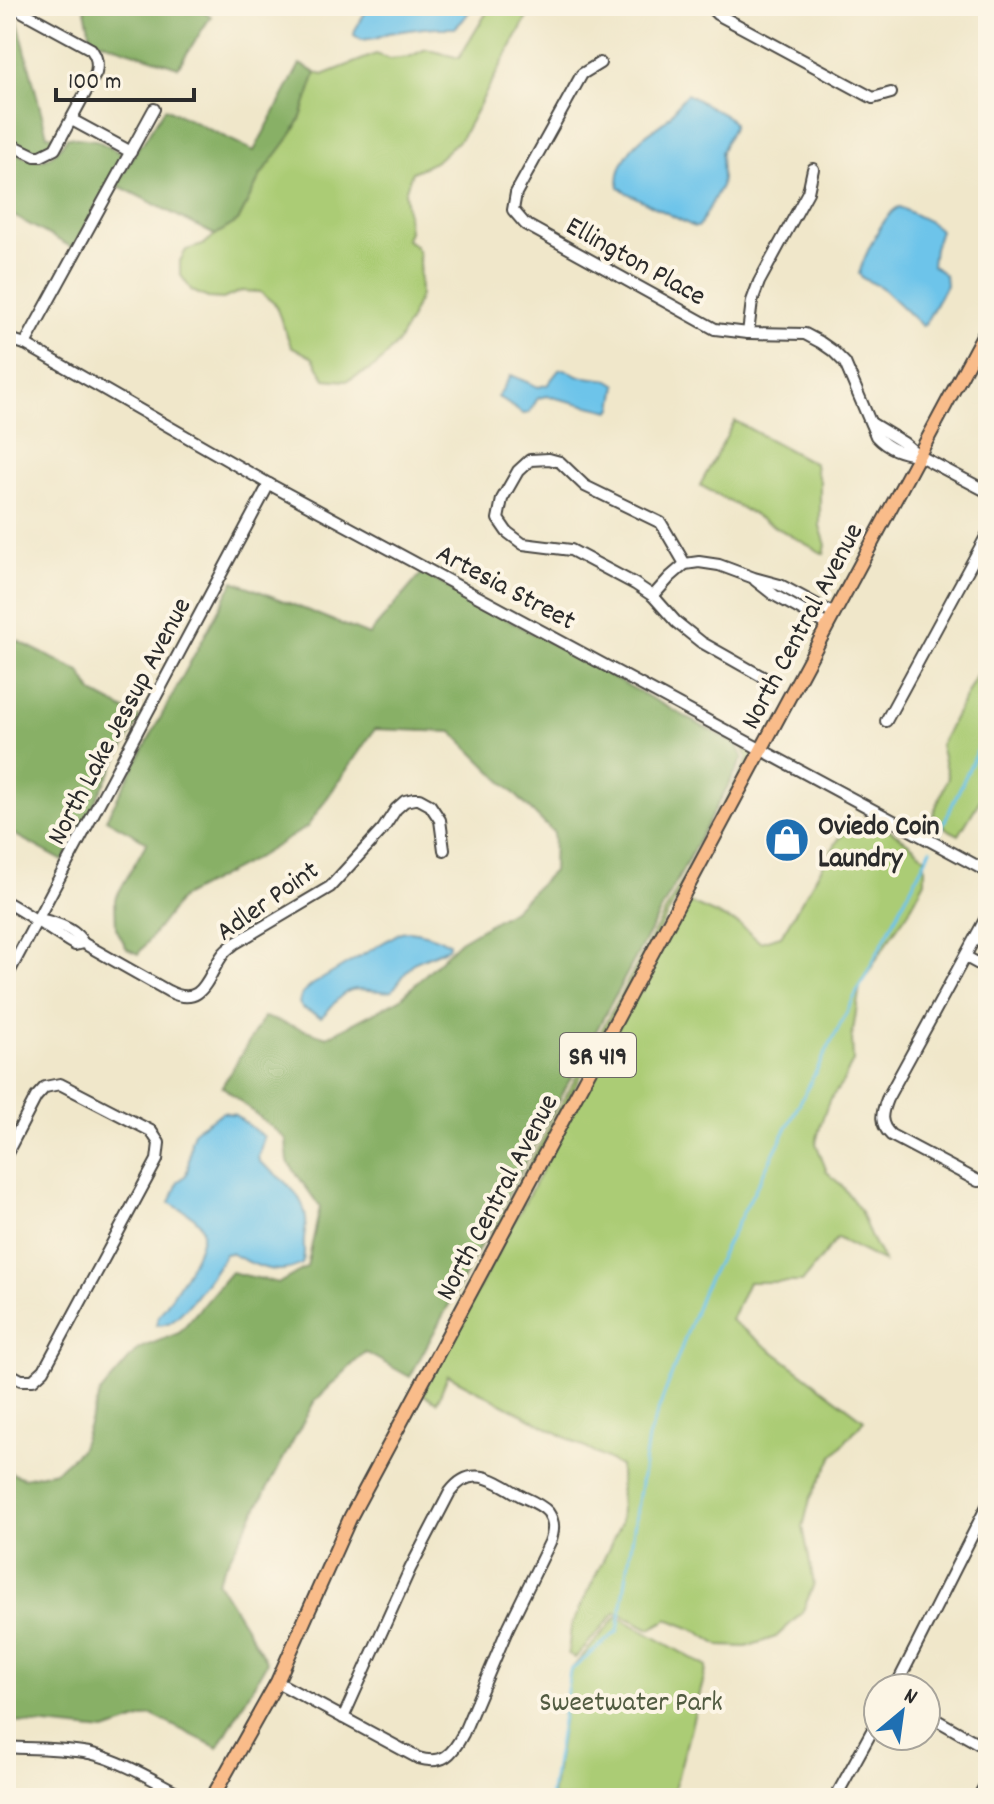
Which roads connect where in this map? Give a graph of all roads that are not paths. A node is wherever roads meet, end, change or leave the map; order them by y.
1 (12, 6) edge
2 (709, 6) edge
3 (600, 63) dead end
4 (891, 93) dead end
5 (154, 109) dead end
6 (72, 120) junction
7 (6, 142) edge
8 (131, 152) junction
9 (813, 169) dead end
10 (988, 326) edge
11 (748, 333) junction
12 (6, 338) edge
13 (25, 344) junction
14 (918, 455) junction
15 (269, 484) junction
16 (988, 492) edge
17 (988, 533) edge
18 (685, 564) junction
19 (653, 596) junction
20 (831, 620) junction
21 (770, 681) dead end
22 (886, 721) dead end
23 (761, 749) junction
24 (444, 850) dead end
25 (988, 872) edge
26 (6, 902) edge
27 (988, 914) edge
28 (36, 919) junction
29 (966, 957) junction
30 (988, 969) edge
31 (6, 978) edge
32 (6, 1155) edge
33 (988, 1180) edge
34 (6, 1372) edge
35 (988, 1504) edge
36 (903, 1672) edge
37 (277, 1682) junction
38 (343, 1718) junction
39 (942, 1723) edge
40 (6, 1747) edge
41 (862, 1749) edge
42 (988, 1749) edge
43 (988, 1780) edge
44 (188, 1798) edge
45 (212, 1798) edge
46 (835, 1798) edge
47 (978, 1798) edge

1 - 6 street
2 - 4 street
3 - 11 street, Ellington Place
5 - 8 street
6 - 7 street
6 - 8 street
8 - 13 street
9 - 11 street
10 - 14 main road, North Central Avenue / SR 419
11 - 14 street, Ellington Place
12 - 13 street, Artesia Street
13 - 15 street, Artesia Street
14 - 16 street, Ellington Place
14 - 20 main road, North Central Avenue / SR 419
15 - 23 street, Artesia Street
15 - 28 street, North Lake Jessup Avenue
17 - 22 street
18 - 19 street
18 - 19 street
18 - 20 street
19 - 21 street
20 - 23 main road, North Central Avenue / SR 419
23 - 25 street, Artesia Street
23 - 37 main road, North Central Avenue / SR 419
24 - 28 street, Adler Point
26 - 28 street, Adler Point
27 - 29 street
28 - 31 street, North Lake Jessup Avenue
29 - 30 street
29 - 33 street
32 - 34 street
35 - 36 street
37 - 38 street
37 - 45 main road, North Central Avenue / SR 419
38 - 38 street
39 - 42 street
40 - 44 street
41 - 46 street
43 - 47 street

